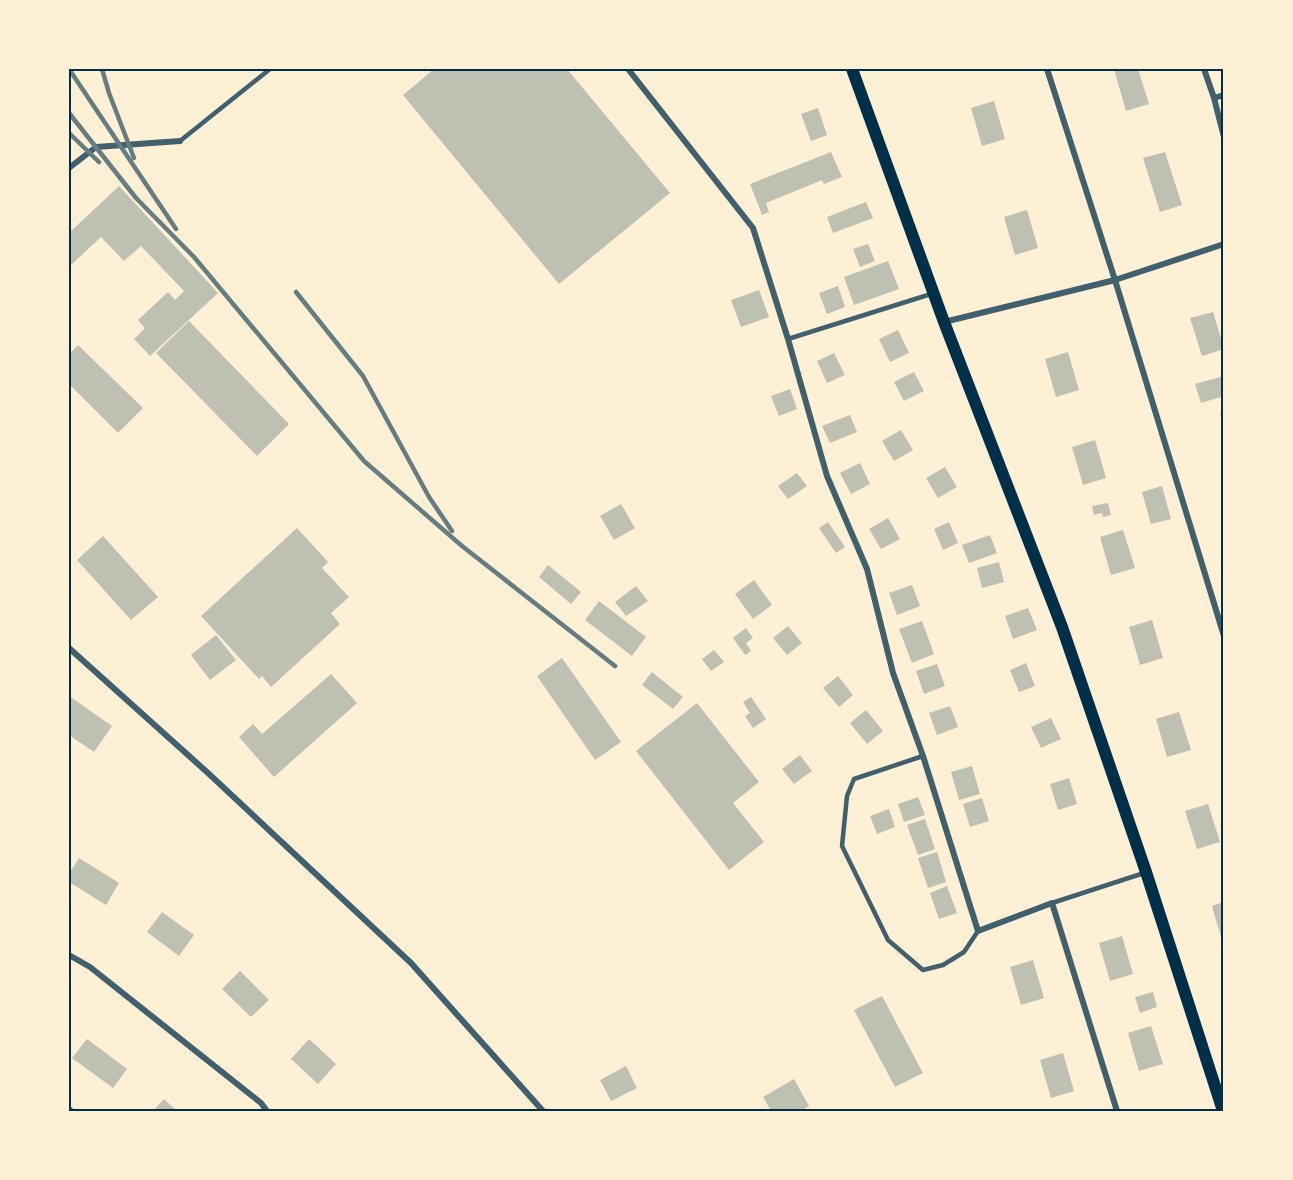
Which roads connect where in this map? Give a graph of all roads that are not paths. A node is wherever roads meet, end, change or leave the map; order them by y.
1 (270, 69) edge
2 (628, 69) edge
3 (852, 69) edge
4 (1047, 69) edge
5 (1204, 69) edge
6 (1224, 95) edge
7 (1214, 98) junction
8 (1224, 137) edge
9 (180, 141) joint
10 (69, 168) edge
11 (1224, 244) edge
12 (1115, 280) junction
13 (933, 293) junction
14 (944, 322) junction
15 (788, 339) junction
16 (1224, 636) edge
17 (69, 648) edge
18 (923, 756) junction
19 (1146, 872) junction
20 (1052, 903) junction
21 (978, 931) junction
22 (69, 955) edge
23 (267, 1111) edge
24 (543, 1111) edge
25 (1117, 1111) edge
26 (1222, 1111) edge

1 - 9 lane
2 - 15 street
3 - 13 main road
4 - 12 street
5 - 7 street
6 - 7 street
7 - 8 street
9 - 10 street
11 - 12 street
12 - 14 street
12 - 16 street
13 - 14 main road
13 - 15 lane
14 - 19 main road
15 - 18 street
17 - 24 street
18 - 21 street
18 - 21 lane
19 - 20 lane
19 - 26 main road
20 - 21 street
20 - 25 street
22 - 23 street

